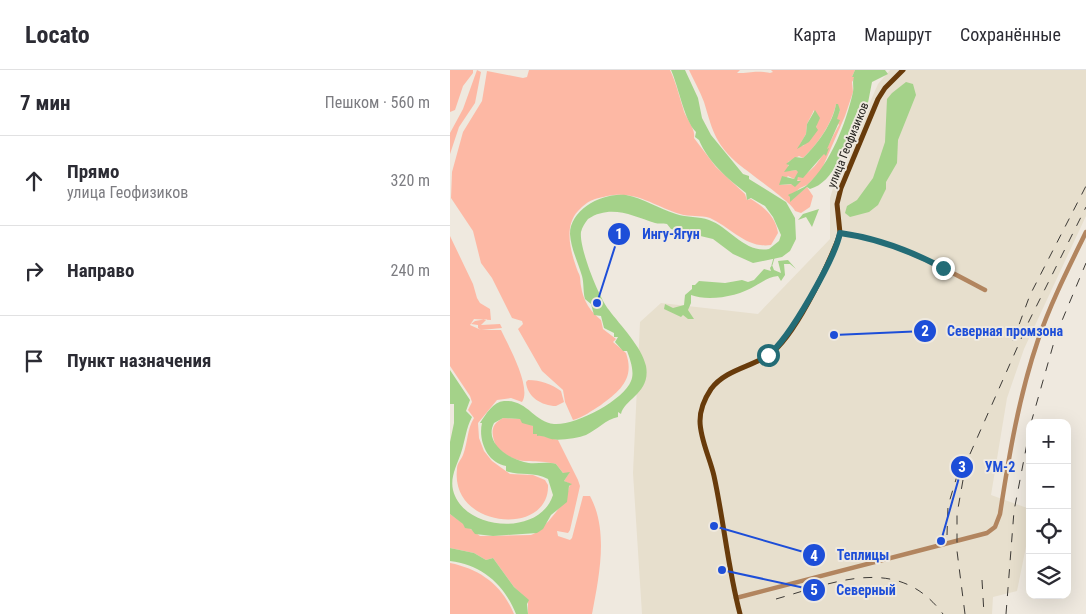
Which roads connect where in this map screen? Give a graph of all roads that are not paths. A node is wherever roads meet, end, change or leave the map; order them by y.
1 (904, 70) edge
2 (1086, 232) edge
3 (840, 233) junction
4 (985, 290) dead end
5 (736, 598) junction
6 (740, 614) edge

1 - 3 main road, улица Геофизиков
2 - 5 street
3 - 4 street
3 - 5 main road
5 - 6 main road

